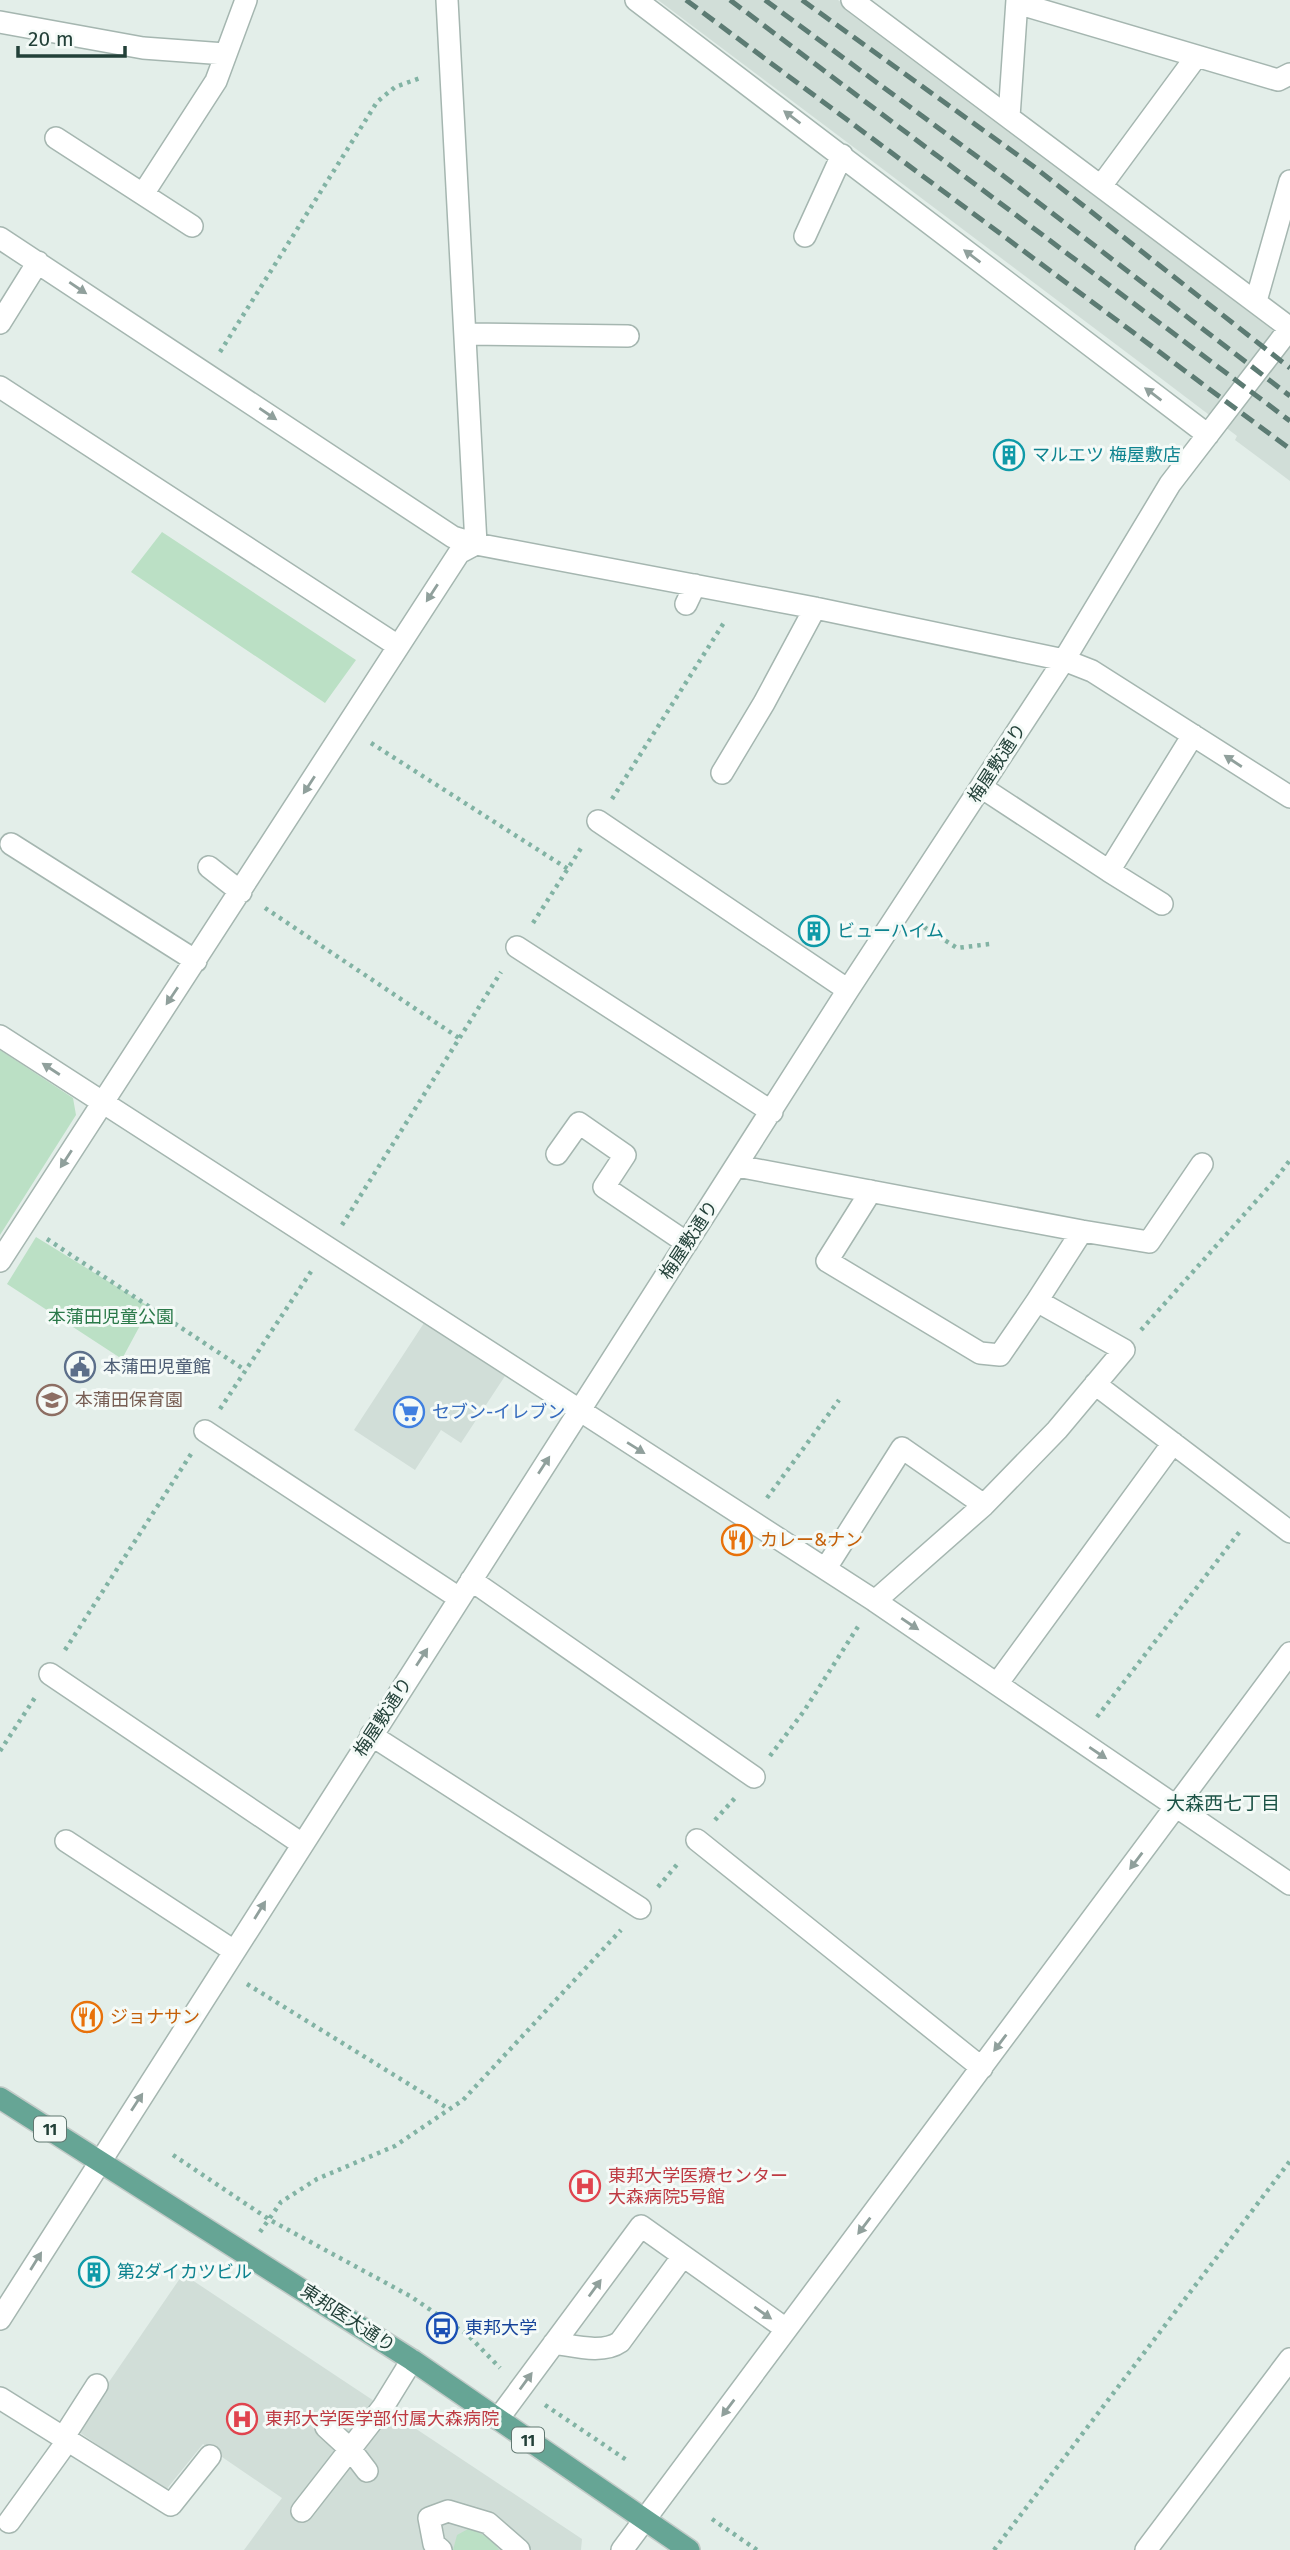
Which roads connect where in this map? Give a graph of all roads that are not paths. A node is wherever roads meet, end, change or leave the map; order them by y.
1 (246, 0) edge
2 (447, 0) edge
3 (636, 0) edge
4 (852, 0) edge
5 (1017, 2) edge
6 (0, 22) edge
7 (225, 54) junction
8 (1196, 57) junction
9 (1290, 74) edge
10 (1009, 117) junction
11 (56, 138) dead end
12 (842, 155) junction
13 (1290, 181) edge
14 (1101, 186) junction
15 (143, 194) junction
16 (192, 226) dead end
17 (805, 236) dead end
18 (0, 238) edge
19 (38, 262) junction
20 (1256, 301) junction
21 (0, 323) edge
22 (1290, 328) edge
23 (465, 334) junction
24 (628, 336) dead end
25 (0, 387) edge
26 (1208, 435) junction
27 (476, 544) junction
28 (815, 608) junction
29 (397, 646) junction
30 (1064, 660) junction
31 (1193, 735) junction
32 (722, 773) dead end
33 (981, 787) junction
34 (1290, 797) edge
35 (598, 821) dead end
36 (11, 844) dead end
37 (209, 867) dead end
38 (1109, 871) junction
39 (241, 892) junction
40 (1162, 904) dead end
41 (517, 947) dead end
42 (196, 961) junction
43 (848, 990) junction
44 (0, 1036) edge
45 (103, 1101) junction
46 (772, 1112) junction
47 (557, 1154) dead end
48 (1202, 1164) dead end
49 (737, 1166) junction
50 (871, 1191) junction
51 (1082, 1231) junction
52 (687, 1243) junction
53 (0, 1261) edge
54 (1037, 1301) junction
55 (1096, 1384) junction
56 (579, 1411) junction
57 (205, 1431) road end
58 (1173, 1443) junction
59 (984, 1505) junction
60 (1290, 1532) edge
61 (825, 1569) junction
62 (471, 1580) junction
63 (459, 1598) junction
64 (875, 1601) junction
65 (1290, 1653) edge
66 (50, 1674) road end
67 (997, 1684) junction
68 (372, 1735) junction
69 (754, 1777) road end
70 (1177, 1806) junction
71 (697, 1840) road end
72 (66, 1841) dead end
73 (302, 1844) junction
74 (1290, 1884) edge
75 (640, 1908) road end
76 (234, 1951) junction
77 (982, 2068) junction
78 (0, 2098) edge
79 (101, 2160) junction
80 (683, 2256) junction
81 (0, 2319) edge
82 (786, 2329) junction
83 (554, 2343) junction
84 (1290, 2359) edge
85 (412, 2360) junction
86 (97, 2385) dead end
87 (0, 2398) edge
88 (499, 2419) junction
89 (326, 2427) dead end
90 (65, 2439) junction
91 (351, 2450) junction
92 (210, 2456) dead end
93 (367, 2472) dead end
94 (302, 2511) dead end
95 (644, 2520) junction
96 (9, 2522) dead end
97 (441, 2550) edge
98 (519, 2550) edge
99 (622, 2550) edge
100 (689, 2550) edge
101 (1146, 2550) edge

1 - 7 street
2 - 23 street
12 -> 3 street
4 - 10 street
5 - 8 street
5 - 10 street
6 - 7 street
7 - 15 street
8 - 9 street
8 - 14 street
10 - 14 street
11 - 15 street
12 - 17 street
26 -> 12 street
13 - 20 street
14 - 20 street
15 - 16 street
18 - 19 street
19 - 21 street
19 -> 27 street
20 - 22 street
22 - 26 street, 梅屋敷通り
23 - 24 street
23 - 27 street
25 - 29 street
26 - 30 street, 梅屋敷通り
27 - 28 street
27 -> 29 street
28 - 30 street
28 - 32 street
29 -> 39 street
30 - 31 street
30 - 33 street, 梅屋敷通り
34 -> 31 street
31 - 38 street
33 - 38 street
33 - 43 street, 梅屋敷通り
35 - 43 street
36 - 42 street
37 - 39 street
38 - 40 street
39 - 42 street
41 - 46 street
42 -> 45 street
43 - 46 street, 梅屋敷通り
45 -> 44 street
45 -> 53 street
45 - 56 street
46 - 49 street, 梅屋敷通り
47 - 52 street
48 - 51 street
49 - 50 street
49 - 52 street, 梅屋敷通り
50 - 51 street
50 - 54 street
51 - 54 street
52 - 56 street, 梅屋敷通り
54 - 55 street
55 - 58 street
55 - 59 street
56 -> 61 street
62 -> 56 street, 梅屋敷通り
57 - 63 street
58 - 60 street
58 - 67 street
59 - 61 street
59 - 64 street
61 - 64 street
62 - 63 street, 梅屋敷通り
62 - 69 street
68 -> 63 street, 梅屋敷通り
64 -> 67 street
65 - 70 street
66 - 73 street
67 -> 70 street
68 - 73 street, 梅屋敷通り
68 - 75 street
70 - 74 street
70 -> 77 street
71 - 77 street
72 - 76 street
76 -> 73 street, 梅屋敷通り
79 -> 76 street, 梅屋敷通り
77 -> 82 street
78 - 79 main road, 東邦医大通り / 11
81 -> 79 street, 梅屋敷通り
79 - 85 main road, 東邦医大通り / 11
80 -> 82 street
80 - 83 street
83 -> 80 street
82 -> 95 street
88 -> 83 street
84 - 101 street
85 - 88 main road, 東邦医大通り / 11
85 - 91 street
86 - 90 street
87 - 90 street
88 - 95 main road, 東邦医大通り / 11
89 - 91 street
90 - 92 street
90 - 96 street
91 - 93 street
91 - 94 street
95 - 99 street
95 - 100 main road, 東邦医大通り / 11
97 - 98 street

